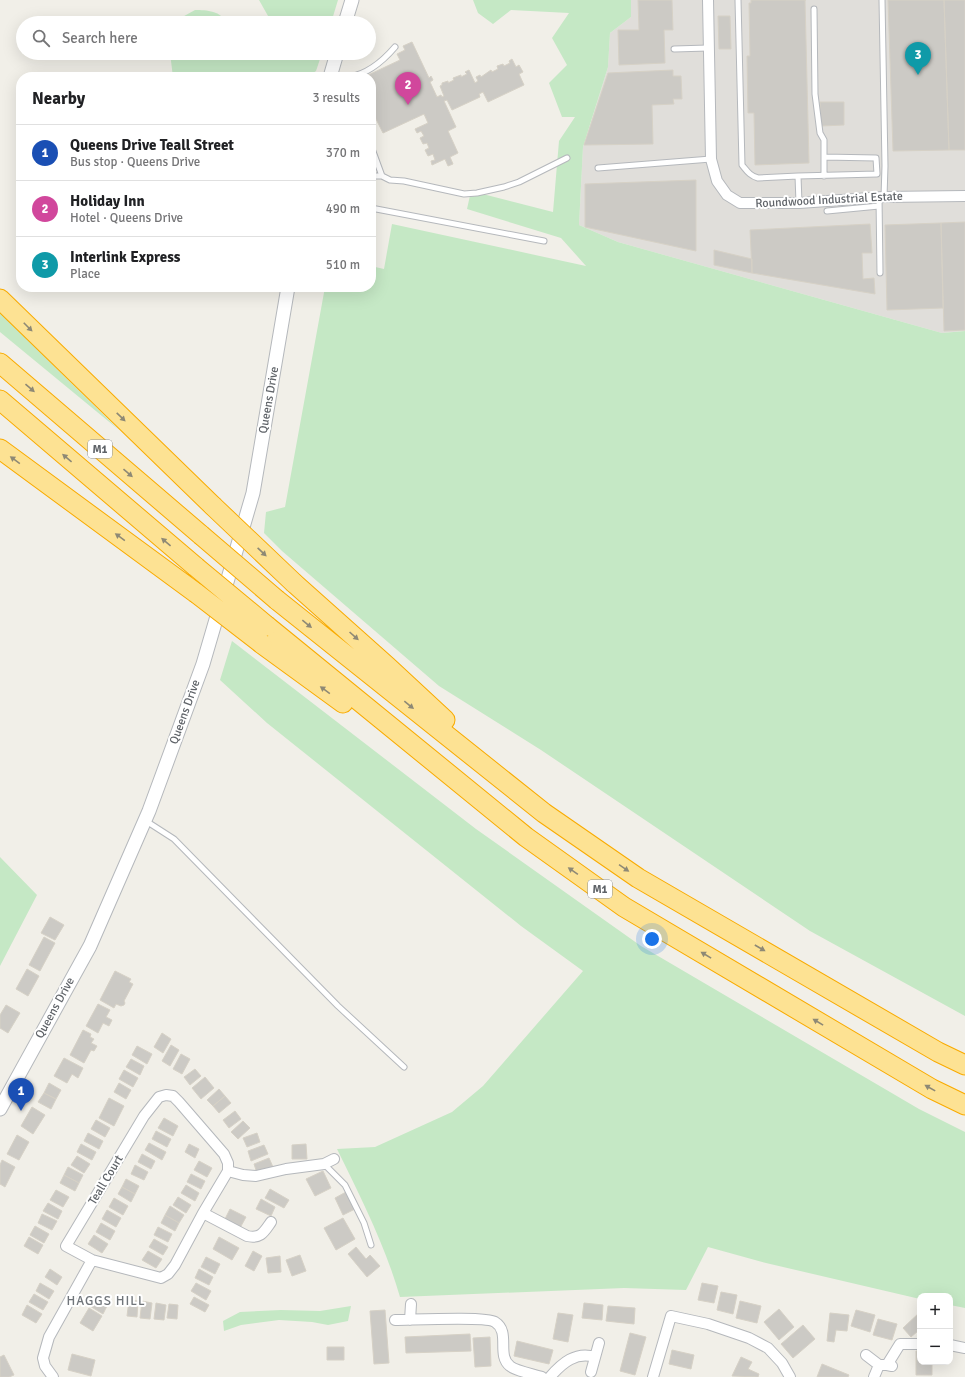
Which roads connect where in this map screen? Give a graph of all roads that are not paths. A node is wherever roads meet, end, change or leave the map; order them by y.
1 (352, 0) edge
2 (708, 0) edge
3 (738, 0) edge
4 (882, 0) edge
5 (814, 9) dead end
6 (347, 16) edge
7 (395, 46) dead end
8 (708, 48) junction
9 (674, 49) dead end
10 (335, 60) edge
11 (331, 72) edge
12 (363, 72) edge
13 (824, 157) junction
14 (566, 158) dead end
15 (712, 159) junction
16 (376, 160) edge
17 (598, 168) dead end
18 (376, 176) edge
19 (382, 176) junction
20 (798, 176) junction
21 (824, 176) junction
22 (965, 196) edge
23 (881, 200) junction
24 (799, 203) junction
25 (376, 209) edge
26 (827, 211) dead end
27 (544, 241) dead end
28 (880, 273) dead end
29 (287, 292) edge
30 (0, 299) edge
31 (0, 363) edge
32 (0, 400) edge
33 (0, 449) edge
34 (264, 635) junction
35 (544, 813) junction
36 (145, 821) junction
37 (965, 1065) edge
38 (404, 1067) dead end
39 (965, 1105) edge
40 (0, 1109) edge
41 (334, 1159) dead end
42 (324, 1164) junction
43 (228, 1171) junction
44 (203, 1213) junction
45 (271, 1222) dead end
46 (371, 1245) dead end
47 (92, 1260) junction
48 (411, 1304) dead end
49 (395, 1320) dead end
50 (410, 1320) junction
51 (600, 1343) dead end
52 (917, 1344) edge
53 (953, 1346) edge
54 (965, 1348) edge
55 (866, 1355) dead end
56 (595, 1357) junction
57 (886, 1365) junction
58 (592, 1372) dead end
59 (53, 1377) edge
60 (542, 1377) edge
61 (550, 1377) edge
62 (653, 1377) edge
63 (790, 1377) edge
64 (874, 1377) edge

1 - 6 street
2 - 8 street, Roundwood Industrial Estate
3 - 20 lane
4 - 23 lane
5 - 13 lane
7 - 12 lane
8 - 9 lane
8 - 15 street, Roundwood Industrial Estate
10 - 11 street
13 - 21 lane
13 - 21 lane
14 - 19 lane
15 - 17 lane
15 - 24 street, Roundwood Industrial Estate
16 - 19 lane
18 - 19 lane
20 - 21 lane
20 - 24 lane
22 - 23 street, Roundwood Industrial Estate
23 - 24 street, Roundwood Industrial Estate
23 - 26 lane
23 - 28 lane
25 - 27 lane
29 - 36 street, Queens Drive
30 -> 35 highway, bridge
31 -> 35 highway, M1, bridge
34 -> 32 highway, M1, bridge
34 -> 33 highway, bridge
39 -> 34 highway, M1
35 -> 37 highway, M1
36 - 38 lane
36 - 40 street, Queens Drive
41 - 42 street
42 - 43 street
42 - 46 lane
43 - 44 street, Teall Court
43 - 47 street, Teall Court
44 - 45 street
44 - 47 street, Teall Court
47 - 59 street
48 - 50 street
49 - 50 street
50 - 60 street
51 - 56 street
52 - 57 street
53 - 54 street
55 - 57 street
56 - 58 street
56 - 61 street
57 - 64 street
62 - 63 street

